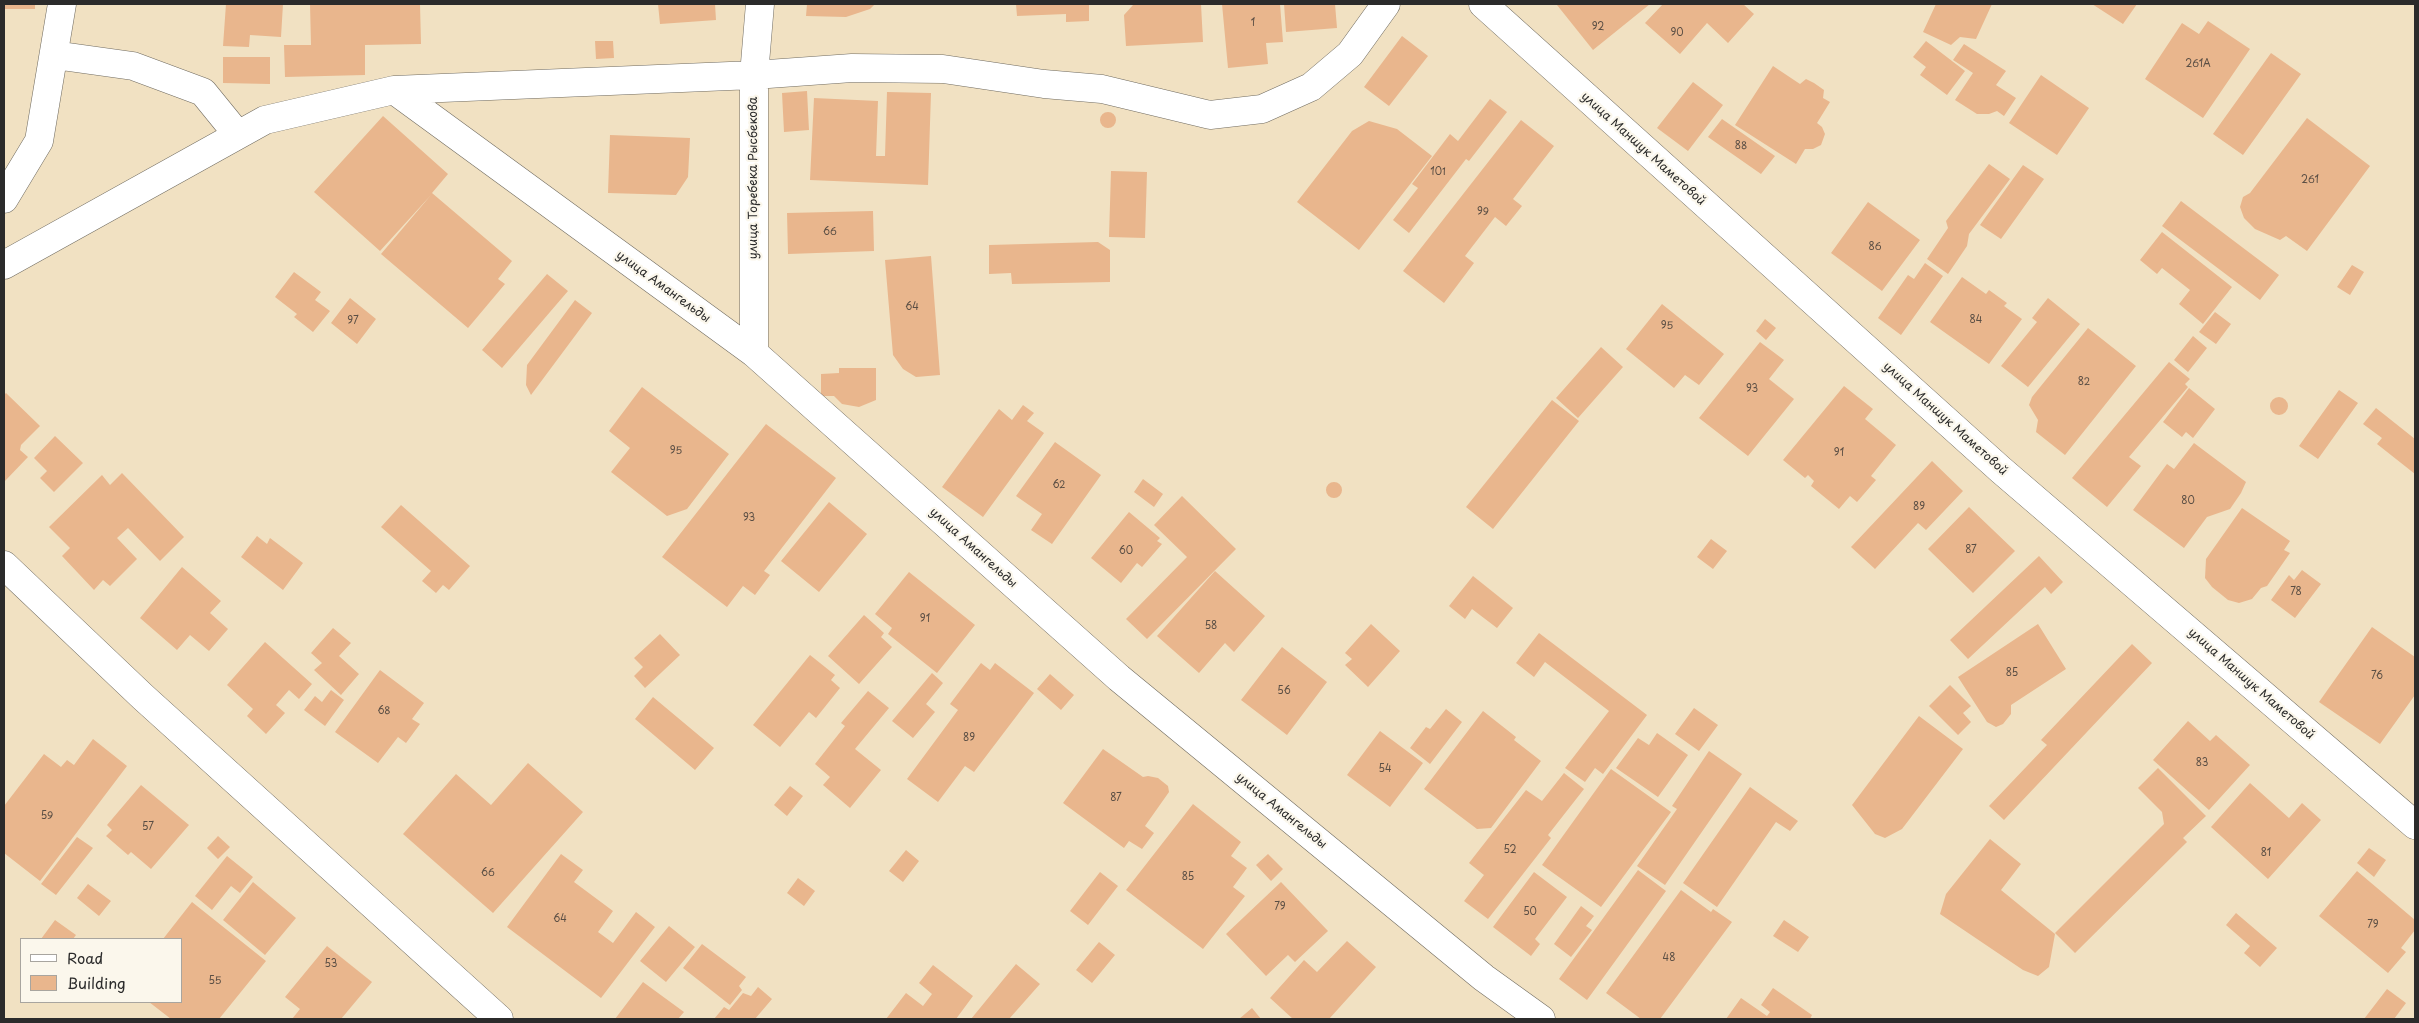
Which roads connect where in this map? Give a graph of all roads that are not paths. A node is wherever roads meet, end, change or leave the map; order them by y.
1 (62, 4) edge
2 (760, 4) edge
3 (1386, 4) edge
4 (1483, 4) edge
5 (54, 55) junction
6 (754, 75) junction
7 (394, 90) junction
8 (238, 135) junction
9 (4, 199) edge
10 (4, 265) edge
11 (754, 353) junction
12 (4, 565) edge
13 (2415, 825) edge
14 (499, 1019) edge
15 (1541, 1019) edge

1 - 5 street
2 - 6 street, улица Торебека Рысбекова
3 - 6 street
4 - 13 street, улица Маншук Маметовой
5 - 8 street
5 - 9 street
6 - 7 street
6 - 11 street, улица Торебека Рысбекова
7 - 8 street
7 - 11 street, улица Амангельды
8 - 10 street
11 - 15 street, улица Амангельды
12 - 14 street

